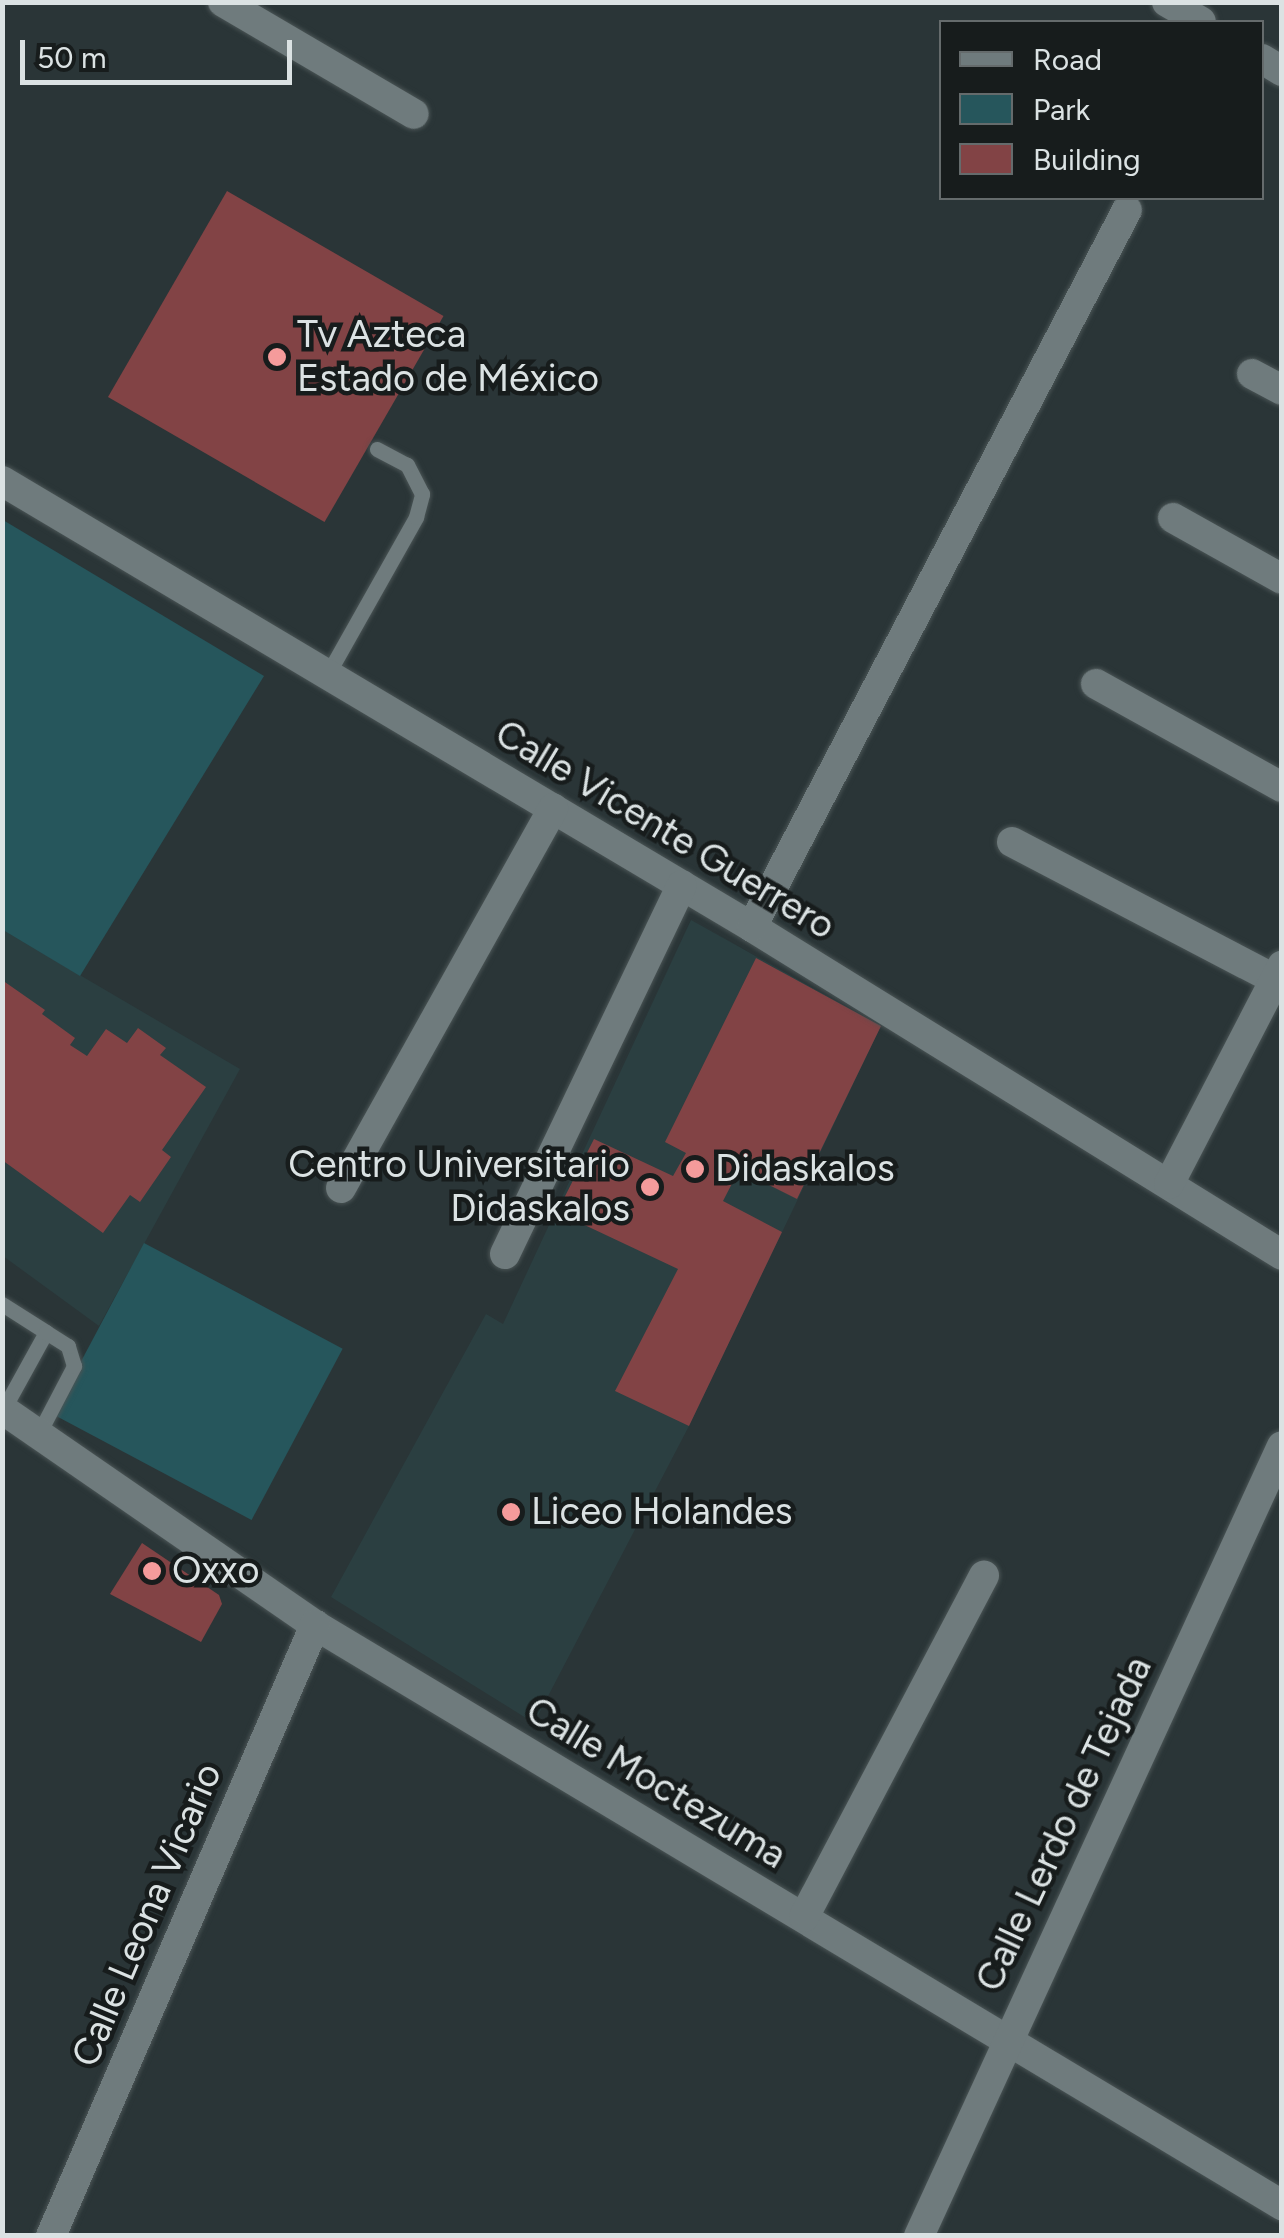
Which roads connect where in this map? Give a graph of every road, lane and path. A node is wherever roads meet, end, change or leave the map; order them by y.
1 (224, 2) edge
2 (1167, 2) edge
3 (1198, 20) edge
4 (414, 114) dead end
5 (1128, 210) dead end
6 (1252, 374) dead end
7 (1282, 390) edge
8 (376, 448) dead end
9 (2, 481) edge
10 (1174, 518) dead end
11 (1282, 580) edge
12 (326, 677) junction
13 (1096, 684) dead end
14 (1282, 787) edge
15 (553, 808) junction
16 (1012, 842) dead end
17 (682, 885) junction
18 (752, 927) junction
19 (1279, 976) edge
20 (1169, 1184) junction
21 (341, 1188) dead end
22 (505, 1254) dead end
23 (1282, 1255) edge
24 (2, 1304) edge
25 (46, 1332) junction
26 (2, 1410) edge
27 (39, 1433) junction
28 (1282, 1446) edge
29 (984, 1575) dead end
30 (316, 1626) junction
31 (804, 1918) junction
32 (1009, 2038) junction
33 (1282, 2205) edge
34 (51, 2236) edge
35 (920, 2236) edge

1 - 4 street
2 - 3 street
5 - 18 street
6 - 7 street
8 - 12 lane
9 - 12 street, Calle Vicente Guerrero
10 - 11 street
12 - 15 street, Calle Vicente Guerrero
13 - 14 street
15 - 17 street, Calle Vicente Guerrero
15 - 21 street
16 - 19 street
17 - 18 street, Calle Vicente Guerrero
17 - 22 street
18 - 20 street, Calle Vicente Guerrero
19 - 20 street
20 - 23 street, Calle Vicente Guerrero
24 - 25 lane
25 - 26 lane
25 - 27 lane
26 - 27 street, Calle Moctezuma
27 - 30 street, Calle Moctezuma
28 - 32 street, Calle Lerdo de Tejada
29 - 31 street
30 - 31 street, Calle Moctezuma
30 - 34 street, Calle Leona Vicario
31 - 32 street, Calle Moctezuma
32 - 33 street, Calle Moctezuma
32 - 35 street, Calle Lerdo de Tejada

